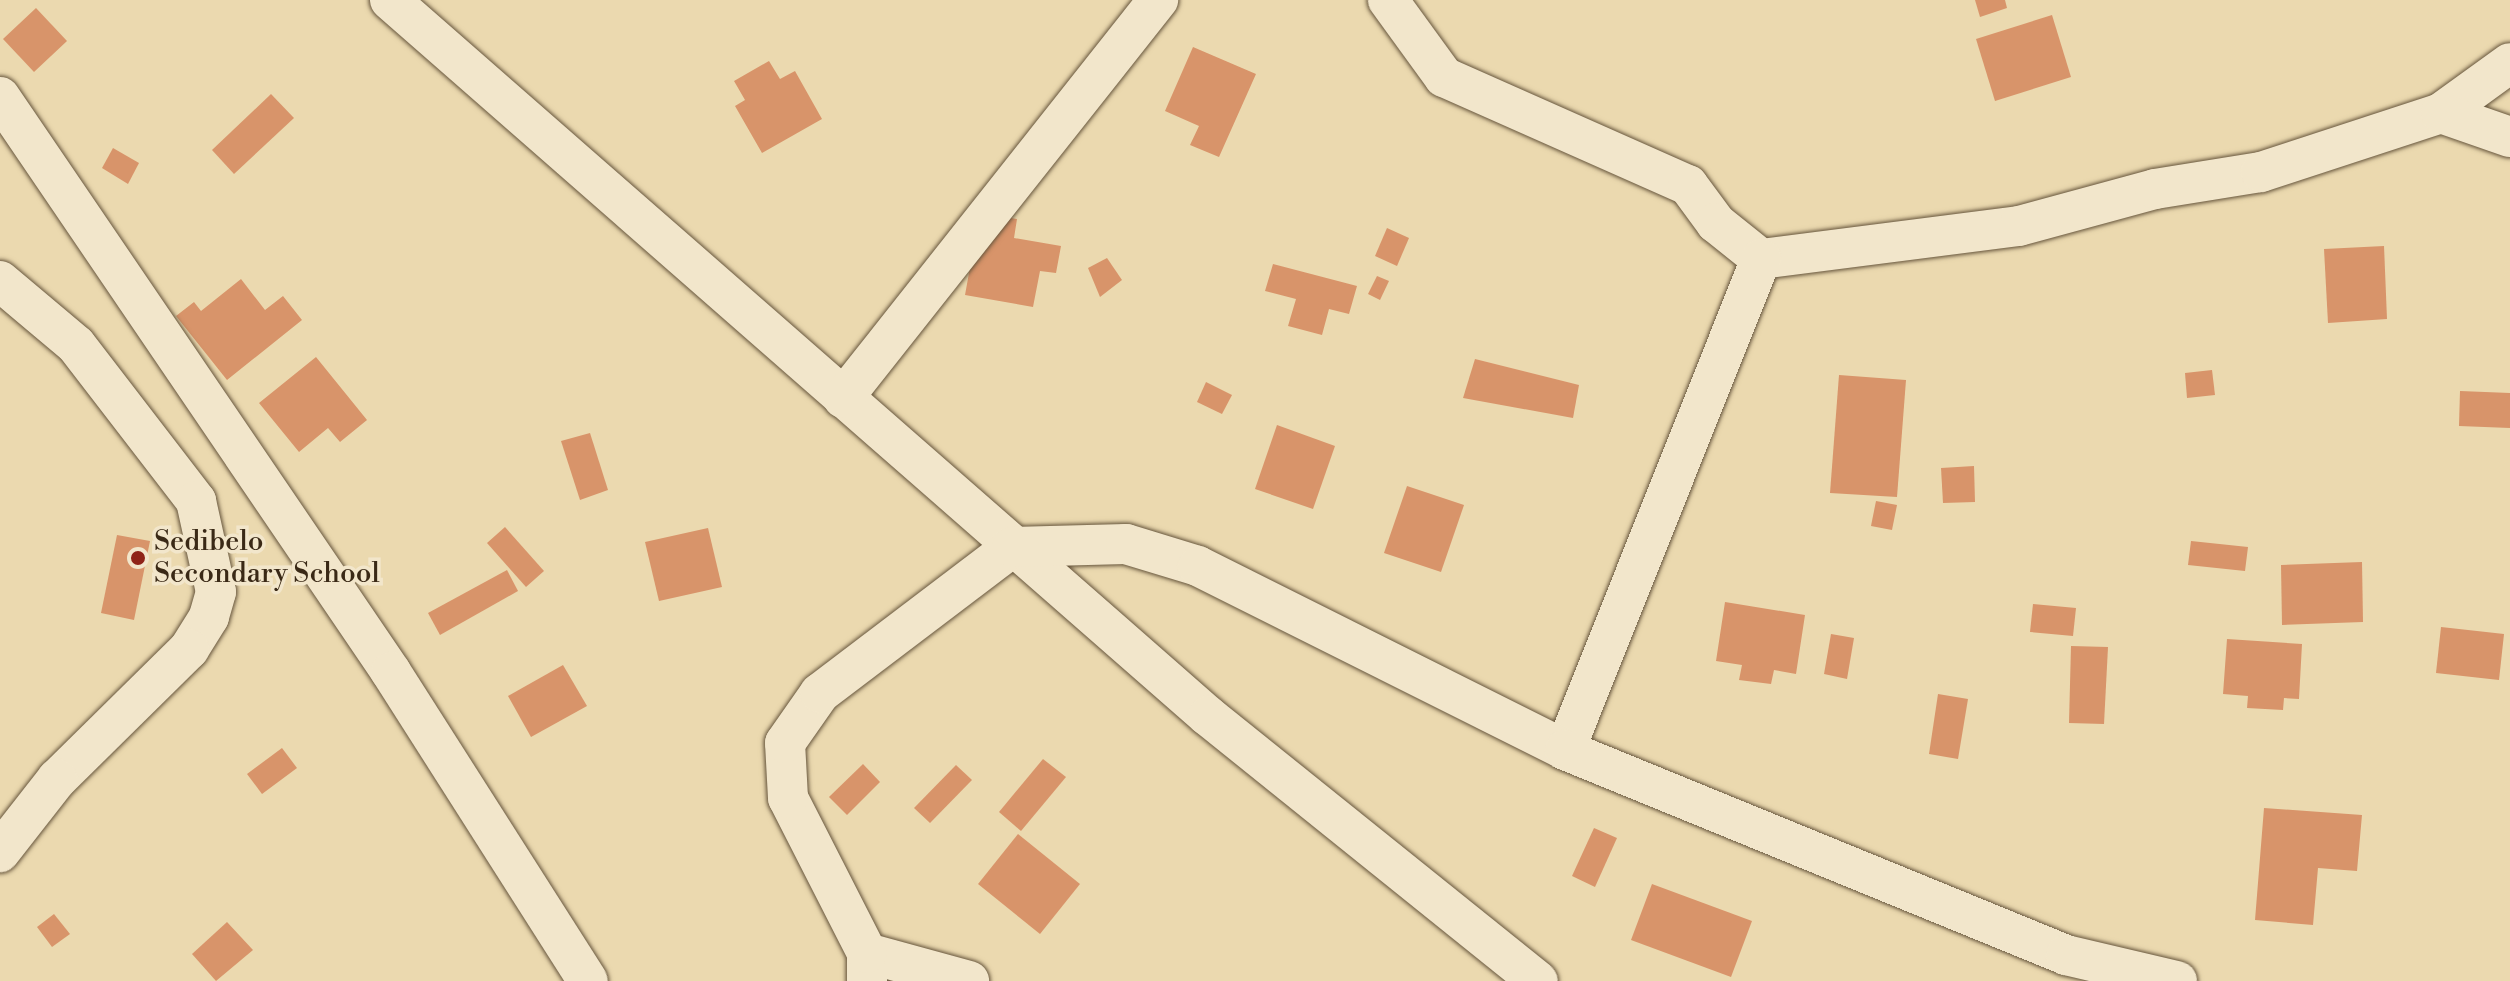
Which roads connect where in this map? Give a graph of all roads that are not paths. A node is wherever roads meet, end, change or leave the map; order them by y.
1 (390, 0) edge
2 (1158, 0) edge
3 (1388, 0) edge
4 (2510, 63) edge
5 (0, 97) edge
6 (2441, 113) junction
7 (2510, 137) edge
8 (1761, 259) junction
9 (0, 281) edge
10 (843, 398) junction
11 (1012, 547) junction
12 (1565, 750) junction
13 (0, 852) edge
14 (867, 967) edge
15 (588, 981) edge
16 (969, 981) edge
17 (1538, 981) edge
18 (2177, 981) edge

1 - 10 street
2 - 10 street
3 - 8 street
4 - 6 street
5 - 15 street
6 - 7 street
6 - 8 street
8 - 12 street
9 - 13 street
10 - 11 street
11 - 12 street
11 - 14 street
11 - 17 street
12 - 18 street
14 - 16 street

